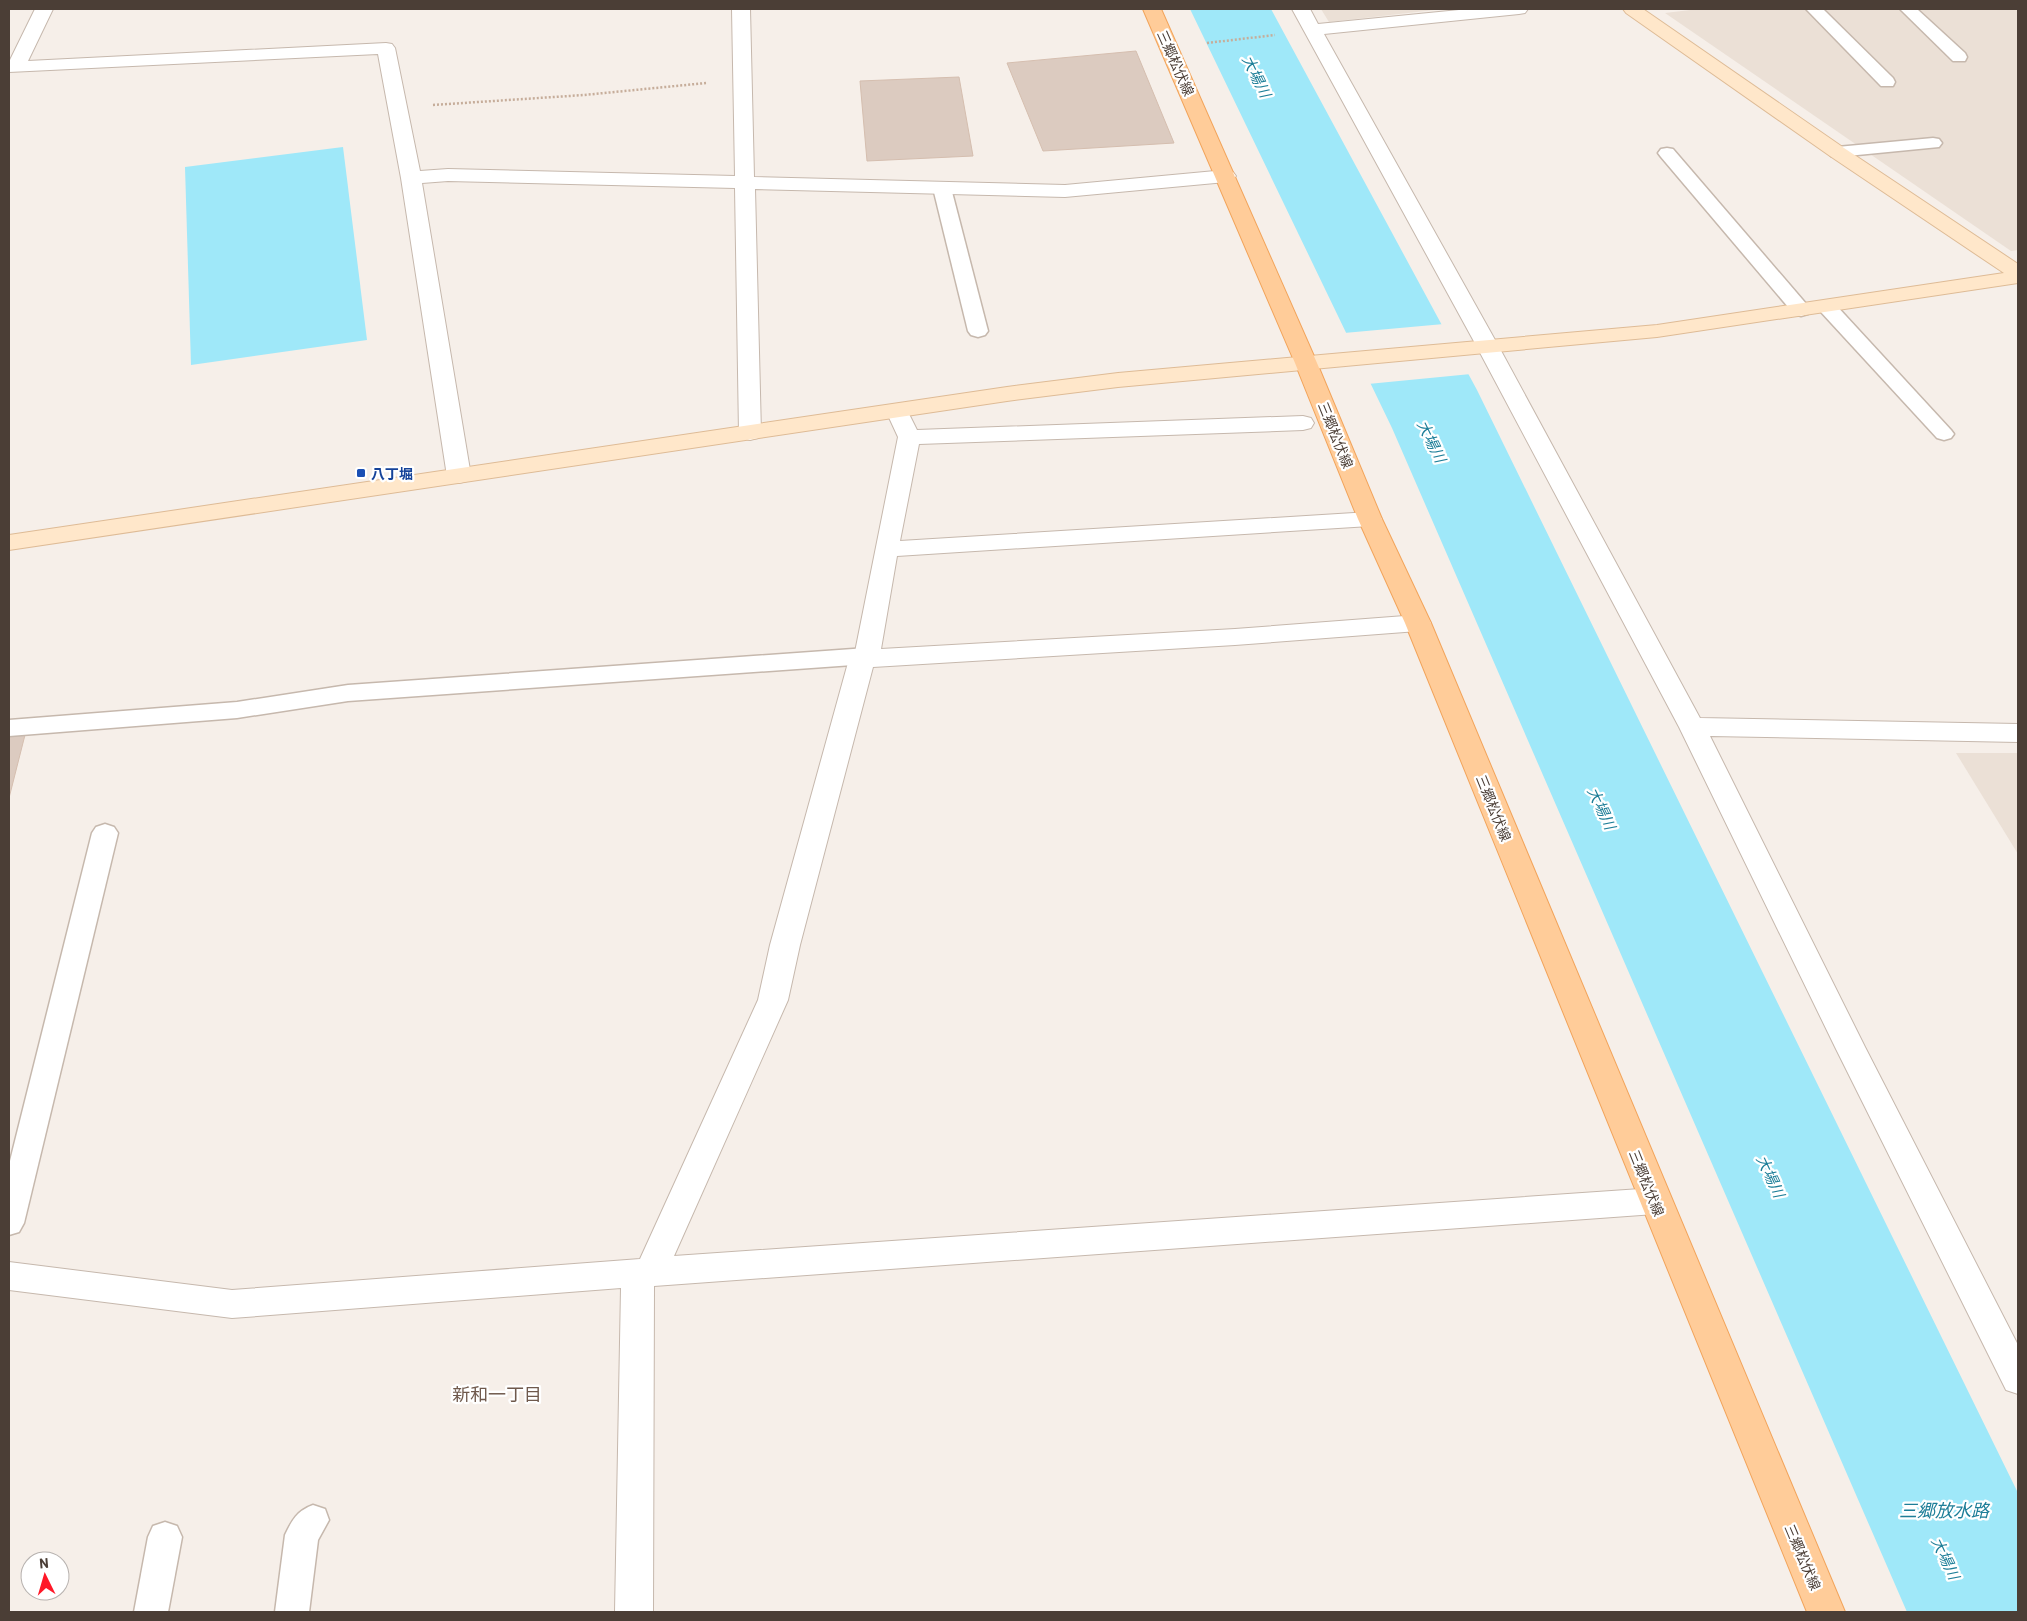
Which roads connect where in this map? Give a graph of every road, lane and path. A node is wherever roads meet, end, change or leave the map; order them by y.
1 (44, 9) edge
2 (741, 9) edge
3 (1152, 9) edge
4 (1519, 9) edge
5 (1632, 9) edge
6 (1814, 9) edge
7 (1908, 9) edge
8 (1462, 12) edge
9 (1309, 23) edge
10 (1207, 43) dead end
11 (1959, 56) dead end
12 (12, 66) edge
13 (1887, 82) dead end
14 (709, 83) dead end
15 (397, 107) junction
16 (1933, 142) dead end
17 (1837, 152) junction
18 (1667, 153) dead end
19 (1226, 176) junction
20 (411, 178) junction
21 (746, 183) junction
22 (942, 188) junction
23 (2018, 273) edge
24 (2018, 277) edge
25 (1828, 307) junction
26 (1801, 310) junction
27 (978, 331) dead end
28 (1478, 348) junction
29 (1306, 363) junction
30 (898, 411) junction
31 (1303, 424) dead end
32 (750, 433) junction
33 (1944, 434) dead end
34 (909, 437) junction
35 (459, 476) junction
36 (1370, 518) junction
37 (9, 543) edge
38 (886, 549) junction
39 (1418, 623) junction
40 (865, 658) junction
41 (1692, 727) junction
42 (9, 728) edge
43 (2018, 733) edge
44 (105, 833) dead end
45 (1655, 1201) junction
46 (9, 1223) edge
47 (644, 1272) junction
48 (9, 1276) edge
49 (2018, 1379) edge
50 (312, 1520) dead end
51 (164, 1537) dead end
52 (151, 1612) edge
53 (292, 1612) edge
54 (634, 1612) edge
55 (1826, 1612) edge

1 - 12 street
2 - 21 street
3 - 19 main road, 三郷松伏線
4 - 8 street
5 - 17 street
6 - 13 lane
7 - 11 lane
8 - 9 street
9 - 10 path
9 - 28 street
12 - 15 street
14 - 15 path
15 - 20 street
16 - 17 lane
17 - 23 street
18 - 26 lane
19 - 22 street
19 - 29 main road, 三郷松伏線
20 - 21 street
20 - 35 street
21 - 22 street
21 - 32 street
22 - 27 lane
24 - 25 street
25 - 26 street
25 - 33 lane
26 - 28 street
28 - 29 street
28 - 41 street
29 - 30 street
29 - 36 main road, 三郷松伏線
30 - 32 street
30 - 34 street
31 - 34 street
32 - 35 street
34 - 38 street
35 - 37 street
36 - 38 street
36 - 39 main road, 三郷松伏線
38 - 40 street
39 - 40 street
39 - 45 main road, 三郷松伏線
40 - 42 lane
40 - 47 street
41 - 43 street
41 - 49 street
44 - 46 lane
45 - 47 street
45 - 55 main road, 三郷松伏線
47 - 48 street
47 - 54 street
50 - 53 lane
51 - 52 lane

